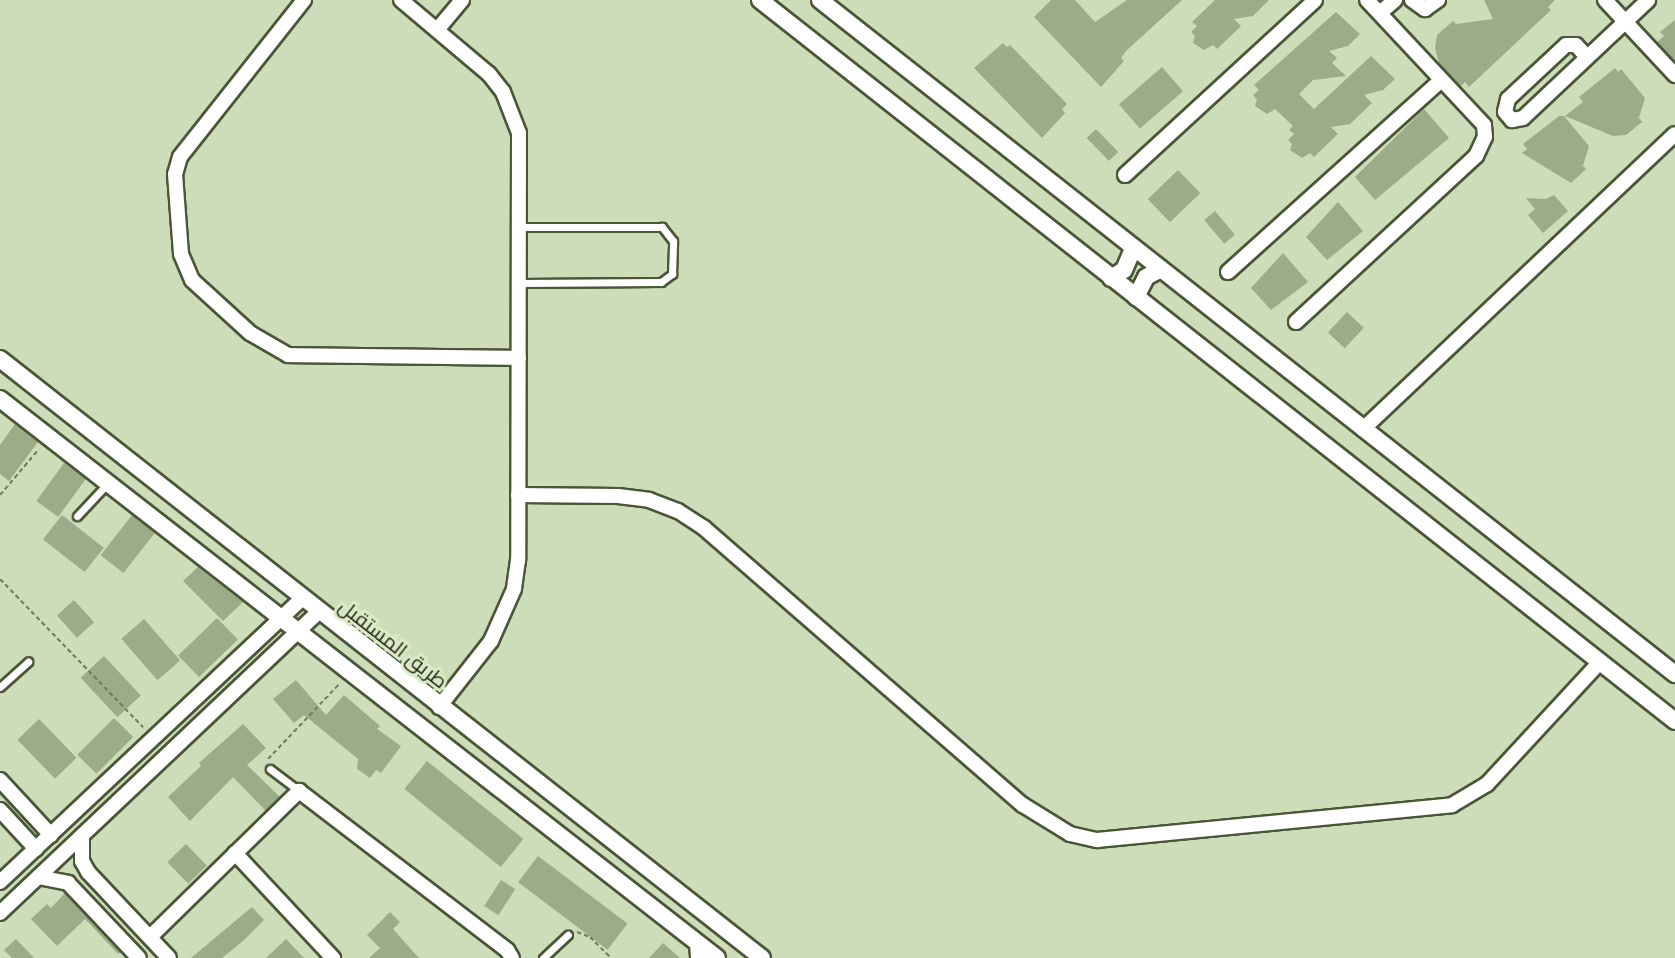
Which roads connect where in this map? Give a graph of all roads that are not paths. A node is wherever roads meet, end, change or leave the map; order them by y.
1 (304, 0) edge
2 (401, 0) edge
3 (462, 0) edge
4 (760, 0) edge
5 (820, 0) edge
6 (1315, 0) edge
7 (1367, 0) edge
8 (1395, 0) edge
9 (1412, 0) edge
10 (1438, 0) edge
11 (1605, 0) edge
12 (1648, 0) edge
13 (1380, 13) junction
14 (1625, 21) junction
15 (437, 30) junction
16 (1587, 57) junction
17 (1675, 75) edge
18 (1441, 80) junction
19 (1675, 134) edge
20 (1125, 175) dead end
21 (520, 226) junction
22 (1133, 249) junction
23 (1159, 270) junction
24 (1228, 272) dead end
25 (1111, 278) junction
26 (520, 283) junction
27 (1136, 297) junction
28 (1296, 322) dead end
29 (519, 358) junction
30 (0, 359) edge
31 (0, 399) edge
32 (1363, 429) junction
33 (107, 484) junction
34 (518, 495) junction
35 (77, 516) dead end
36 (301, 599) junction
37 (318, 612) junction
38 (278, 620) junction
39 (295, 633) junction
40 (28, 662) dead end
41 (1600, 662) junction
42 (1675, 674) edge
43 (0, 687) edge
44 (439, 706) junction
45 (1675, 721) edge
46 (270, 769) road end
47 (0, 780) edge
48 (298, 791) junction
49 (0, 810) edge
50 (51, 835) junction
51 (82, 836) junction
52 (36, 849) junction
53 (235, 853) junction
54 (38, 877) junction
55 (0, 882) edge
56 (100, 884) junction
57 (84, 900) junction
58 (0, 913) edge
59 (568, 934) road end
60 (150, 937) junction
61 (697, 950) edge
62 (135, 957) edge
63 (169, 958) edge
64 (333, 958) edge
65 (512, 958) edge
66 (543, 958) edge
67 (717, 958) edge
68 (762, 958) edge

1 - 29 street
2 - 15 street
3 - 15 street
4 - 25 street
5 - 22 street
6 - 20 street
7 - 13 street
8 - 13 street
9 - 10 street
11 - 14 street
12 - 14 street
13 - 18 street
14 - 16 street
14 - 17 street
15 - 21 street
16 - 16 street
18 - 24 street
18 - 28 street
19 - 32 street
21 - 26 street
21 - 26 lane
22 - 23 street
22 - 25 street
23 - 27 street
23 - 32 street
25 - 27 street
26 - 29 street
27 - 41 street
29 - 34 street
30 - 36 street, طريق المستقبل
31 - 33 street
32 - 42 street
33 - 35 lane
33 - 38 street
34 - 41 street
34 - 44 street
36 - 37 street, طريق المستقبل
36 - 38 street
37 - 39 street
37 - 44 street, طريق المستقبل
38 - 39 street
38 - 50 street
39 - 51 street
39 - 61 street
40 - 43 lane
41 - 45 street
44 - 68 street, طريق المستقبل
46 - 48 lane
47 - 50 street
48 - 53 street
48 - 65 street
49 - 52 street
50 - 52 street
51 - 54 street
51 - 56 street
52 - 55 street
53 - 60 street
53 - 64 street
54 - 57 street
54 - 58 street
56 - 57 street
56 - 60 street
57 - 62 street
59 - 66 lane
60 - 63 street
61 - 67 street

